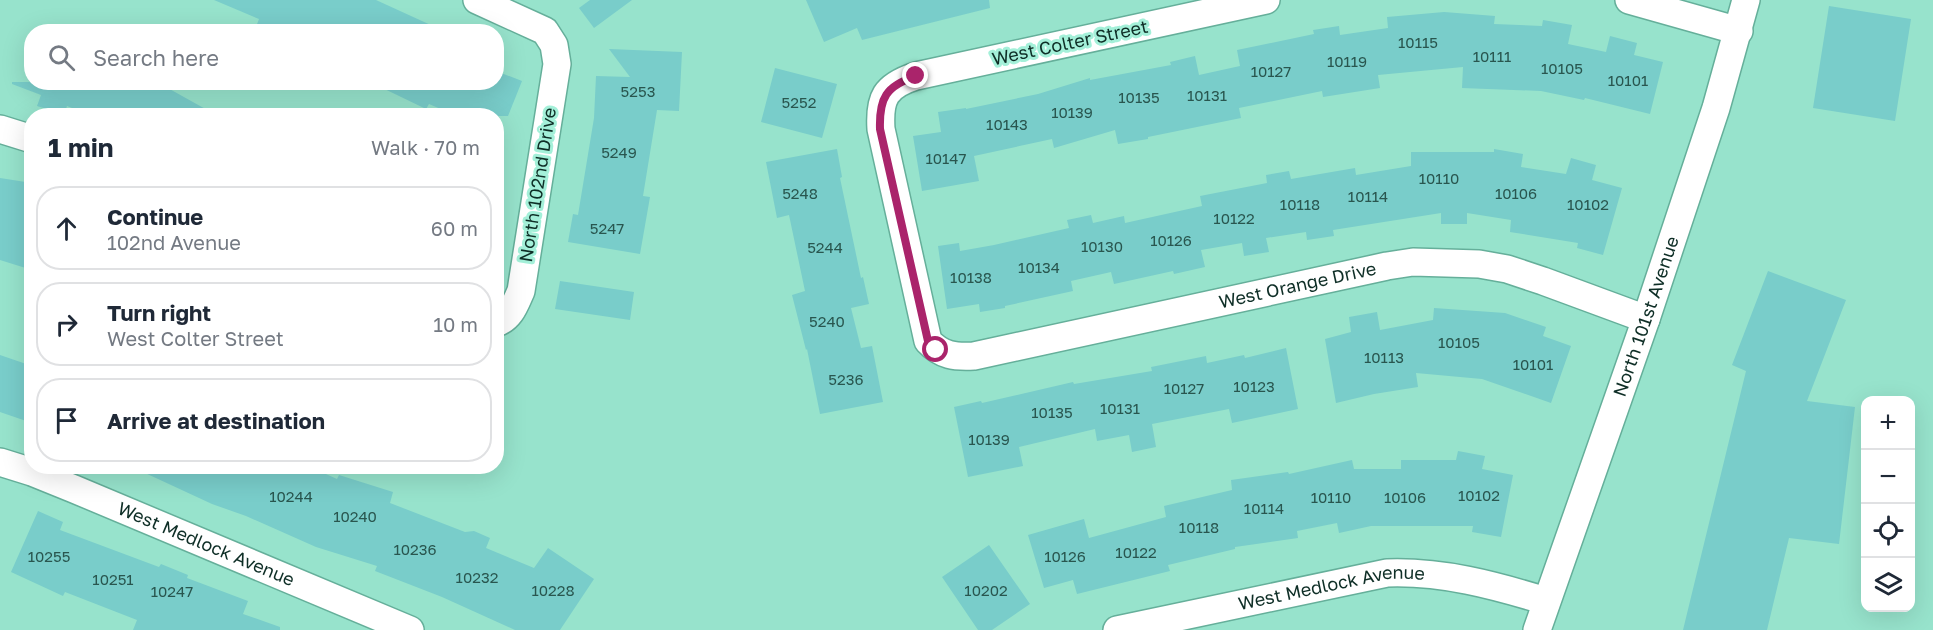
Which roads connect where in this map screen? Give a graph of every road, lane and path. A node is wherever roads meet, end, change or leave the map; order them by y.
1 (477, 0) edge
2 (1266, 0) edge
3 (1629, 0) edge
4 (1746, 0) edge
5 (1738, 31) junction
6 (0, 129) edge
7 (24, 136) edge
8 (504, 318) edge
9 (1646, 319) junction
10 (945, 354) joint
11 (0, 462) edge
12 (24, 470) edge
13 (37, 474) edge
14 (1546, 601) junction
15 (410, 630) edge
16 (1117, 630) edge
17 (1537, 630) edge

1 - 8 street, North 102nd Drive
2 - 10 street, West Colter Street
3 - 5 street
4 - 5 street, North 101st Avenue
5 - 9 street, North 101st Avenue
6 - 7 street
9 - 10 street, West Orange Drive
9 - 14 street, North 101st Avenue
11 - 12 street, West Medlock Avenue
13 - 15 street, West Medlock Avenue
14 - 16 street, West Medlock Avenue
14 - 17 street, North 101st Avenue

